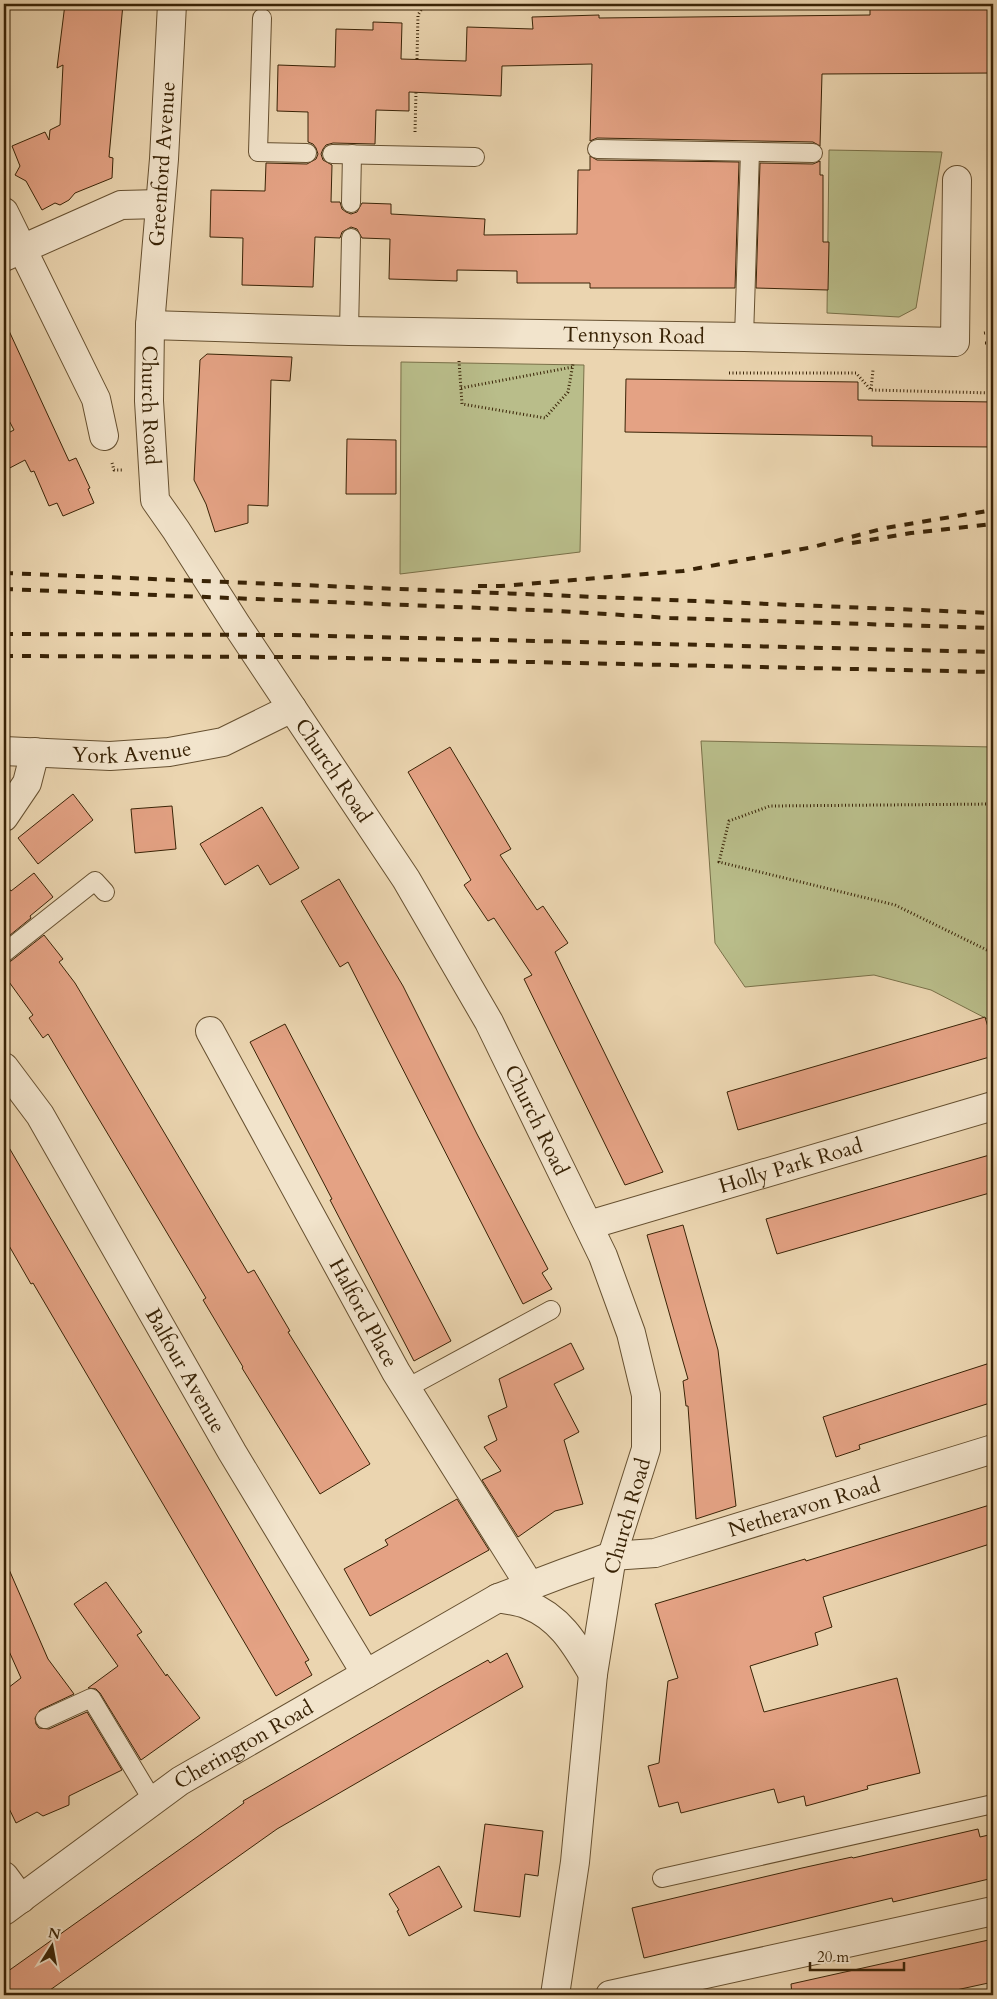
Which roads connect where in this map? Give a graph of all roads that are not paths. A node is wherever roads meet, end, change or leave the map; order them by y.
1 (172, 4) edge
2 (262, 18) dead end
3 (597, 149) dead end
4 (750, 152) junction
5 (307, 153) dead end
6 (813, 153) dead end
7 (332, 154) dead end
8 (352, 154) junction
9 (475, 157) dead end
10 (958, 180) dead end
11 (351, 203) dead end
12 (160, 204) junction
13 (4, 212) edge
14 (351, 238) dead end
15 (13, 253) edge
16 (150, 324) junction
17 (349, 331) junction
18 (744, 337) junction
19 (104, 436) dead end
20 (292, 708) junction
21 (4, 751) edge
22 (35, 752) junction
23 (4, 817) edge
24 (105, 892) dead end
25 (4, 953) edge
26 (210, 1031) dead end
27 (4, 1067) edge
28 (993, 1106) edge
29 (589, 1225) junction
30 (552, 1310) dead end
31 (407, 1388) junction
32 (993, 1450) edge
33 (612, 1556) junction
34 (530, 1586) junction
35 (498, 1598) junction
36 (366, 1674) junction
37 (593, 1674) junction
38 (45, 1719) dead end
39 (153, 1801) junction
40 (993, 1804) edge
41 (4, 1876) edge
42 (662, 1878) dead end
43 (12, 1905) edge
44 (993, 1911) edge
45 (555, 1995) edge
46 (610, 1995) edge

1 - 12 street, Greenford Avenue
2 - 5 lane
3 - 4 lane
4 - 6 lane
4 - 18 lane
7 - 8 lane
8 - 9 lane
8 - 11 lane
10 - 18 street, Tennyson Road
12 - 15 street
12 - 16 street, Greenford Avenue
13 - 15 street
14 - 17 lane
15 - 19 street
16 - 17 street, Tennyson Road
16 - 20 street, Church Road
17 - 18 street, Tennyson Road
20 - 22 street, York Avenue
20 - 29 street, Church Road
21 - 22 street, York Avenue
22 - 23 street
24 - 25 lane
26 - 31 street, Halford Place
27 - 36 street, Balfour Avenue
28 - 29 street, Holly Park Road
29 - 33 street, Church Road
30 - 31 lane
31 - 34 street, Halford Place
32 - 33 street, Netheravon Road
33 - 34 street, Cherington Road
33 - 37 street, Church Road
34 - 35 street, Cherington Road
35 - 36 street, Cherington Road
35 - 37 street
36 - 39 street, Cherington Road
37 - 45 street, Church Road
38 - 39 lane
39 - 43 street, Cherington Road
40 - 42 lane
41 - 43 street
44 - 46 street

